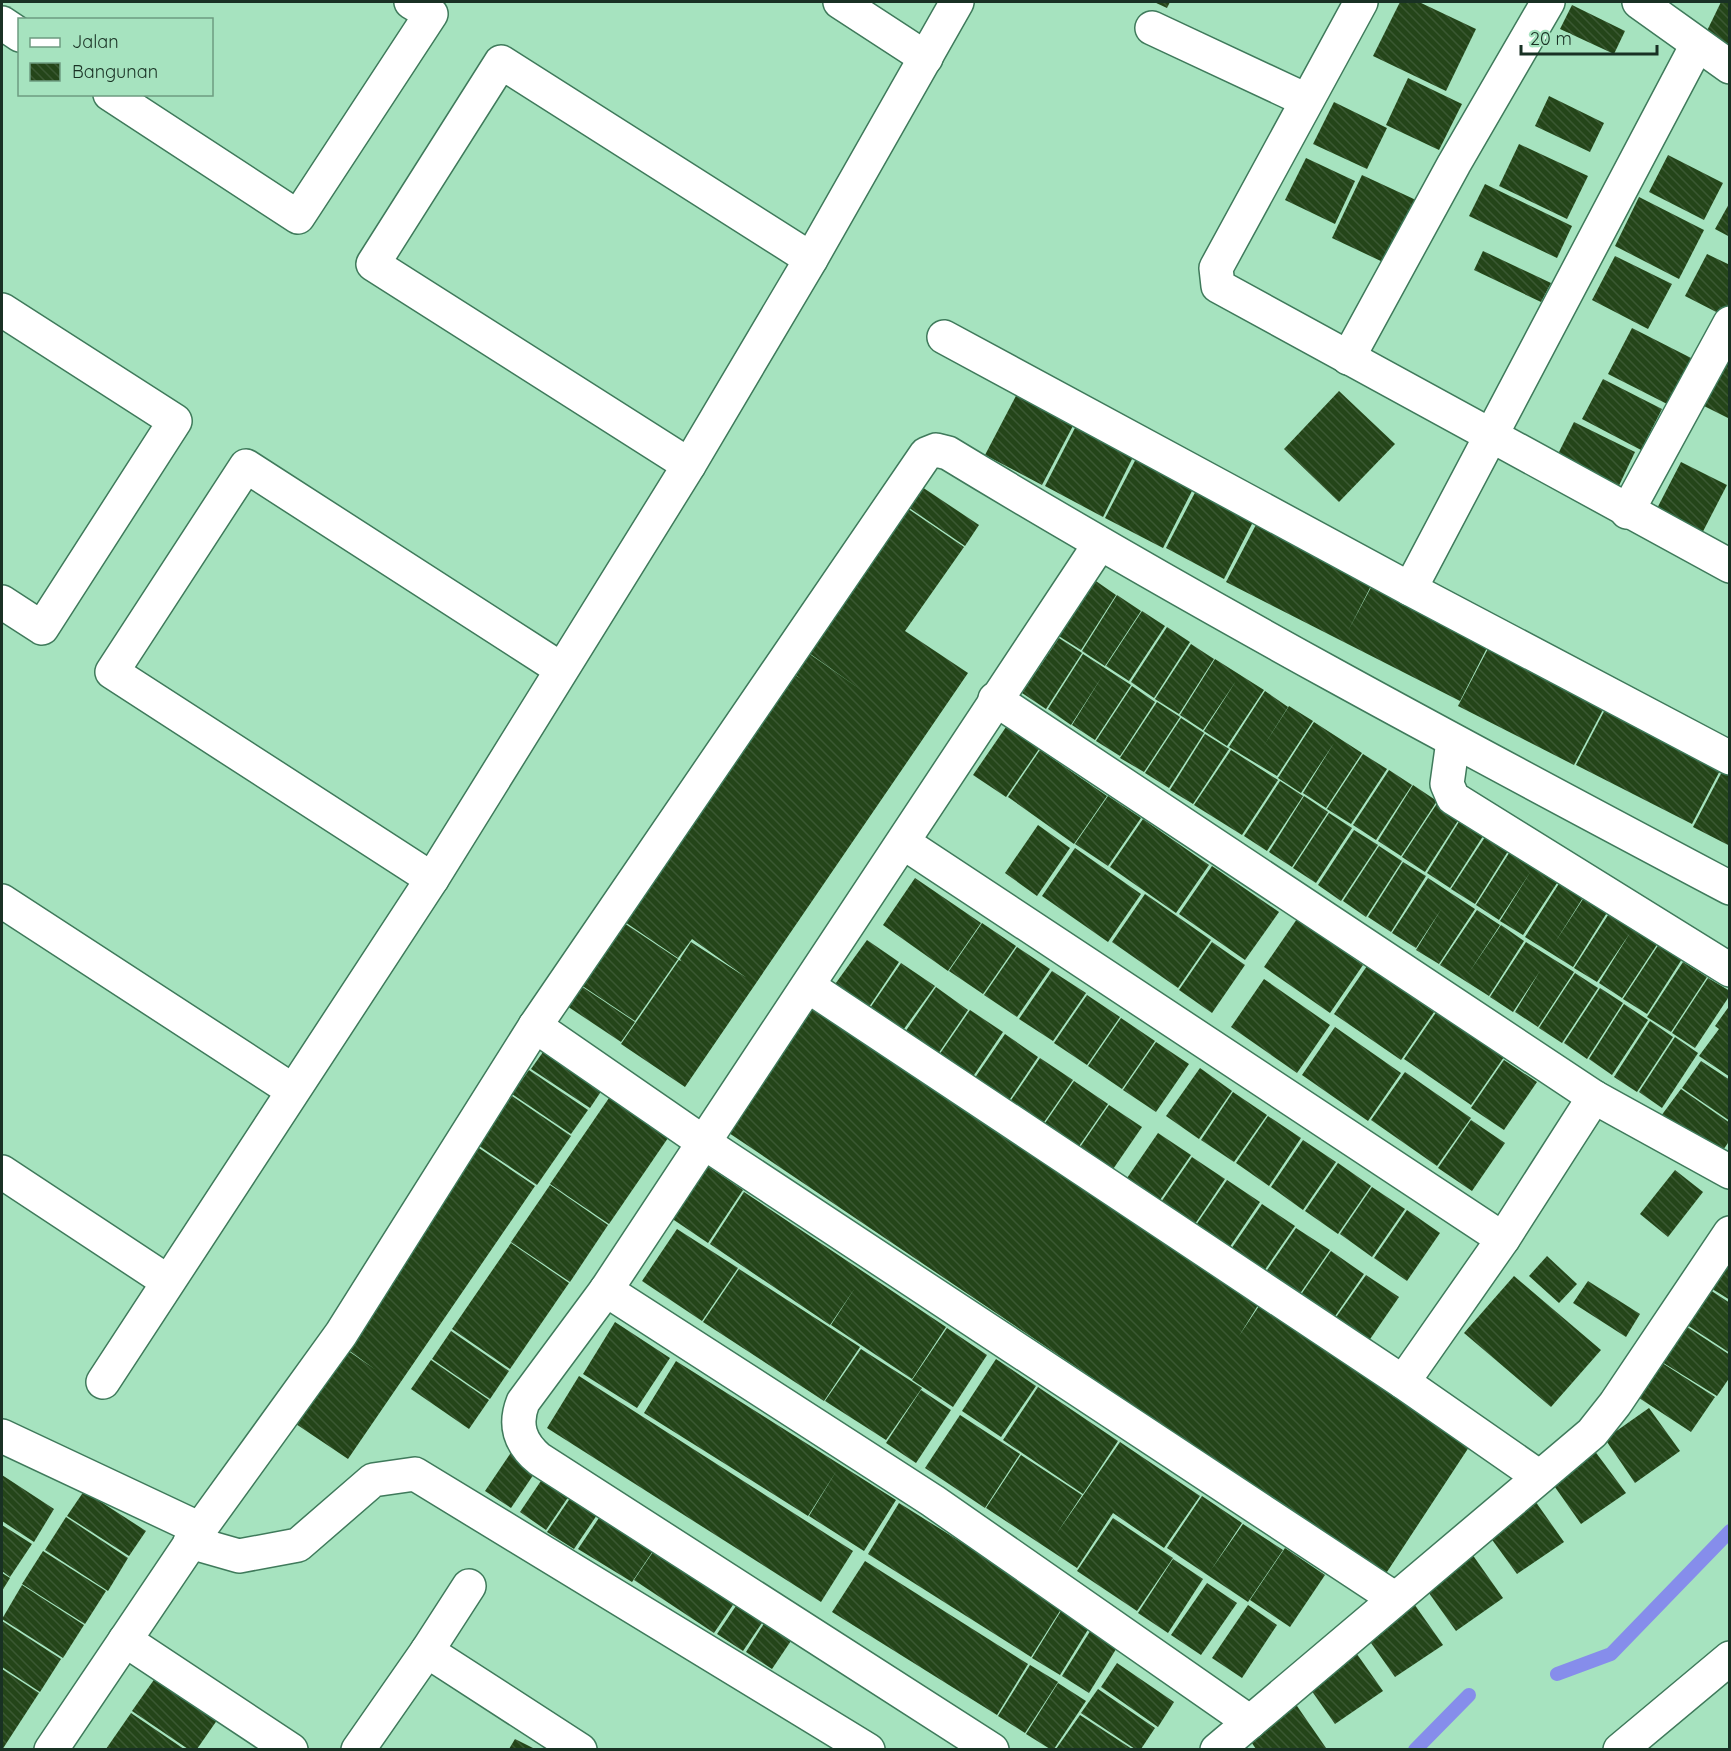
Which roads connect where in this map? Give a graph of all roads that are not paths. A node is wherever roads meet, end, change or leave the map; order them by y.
1 (411, 2) edge
2 (840, 2) edge
3 (957, 2) edge
4 (1361, 2) edge
5 (1548, 2) edge
6 (1639, 2) edge
7 (2, 23) edge
8 (1152, 28) dead end
9 (18, 34) edge
10 (1697, 45) junction
11 (926, 58) junction
12 (1730, 67) edge
13 (113, 96) edge
14 (1306, 100) junction
15 (812, 259) junction
16 (2, 310) edge
17 (1730, 323) edge
18 (945, 337) dead end
19 (1348, 357) junction
20 (1490, 436) junction
21 (688, 465) junction
22 (1627, 512) junction
23 (1099, 545) junction
24 (1730, 566) edge
25 (1410, 589) junction
26 (2, 602) edge
27 (561, 669) junction
28 (995, 699) junction
29 (1453, 741) junction
30 (1730, 758) edge
31 (904, 843) junction
32 (432, 879) junction
33 (1730, 888) edge
34 (2, 901) edge
35 (1730, 970) edge
36 (808, 986) junction
37 (535, 1026) junction
38 (292, 1090) junction
39 (1594, 1097) junction
40 (703, 1142) junction
41 (2, 1172) edge
42 (1730, 1173) edge
43 (1730, 1233) edge
44 (1503, 1239) junction
45 (167, 1281) junction
46 (606, 1290) junction
47 (103, 1382) dead end
48 (1403, 1382) junction
49 (2, 1436) edge
50 (1538, 1476) junction
51 (195, 1536) junction
52 (469, 1586) dead end
53 (1394, 1598) junction
54 (125, 1640) junction
55 (427, 1651) junction
56 (1730, 1658) edge
57 (1250, 1722) junction
58 (51, 1749) edge
59 (291, 1749) edge
60 (358, 1749) edge
61 (580, 1749) edge
62 (868, 1749) edge
63 (992, 1749) edge
64 (1217, 1749) edge
65 (1620, 1749) edge

1 - 13 street
2 - 11 street
3 - 11 street
4 - 14 street
5 - 19 street
6 - 10 street
7 - 9 street
8 - 14 street
10 - 12 street
10 - 20 street
11 - 15 street
14 - 19 street
15 - 21 street
15 - 21 street
16 - 26 street
17 - 22 street
18 - 25 street
19 - 20 street
20 - 22 street
20 - 25 street
21 - 27 street
22 - 24 street
23 - 28 street
23 - 29 street
23 - 37 street
25 - 30 street
27 - 32 street
27 - 32 street
28 - 31 street
28 - 39 street
29 - 33 street
29 - 35 street
31 - 36 street
31 - 44 street
32 - 38 street
34 - 38 street
36 - 40 street
36 - 48 street
37 - 40 street
37 - 51 street
38 - 45 street
39 - 42 street
39 - 44 street
40 - 46 street
40 - 53 street
41 - 45 street
43 - 50 street
44 - 48 street
45 - 47 street
46 - 57 street
46 - 63 street
48 - 50 street
49 - 51 street
50 - 53 street
51 - 54 street
51 - 62 street
52 - 55 street
53 - 57 street
54 - 58 street
54 - 59 street
55 - 60 street
55 - 61 street
56 - 65 street
57 - 64 street

